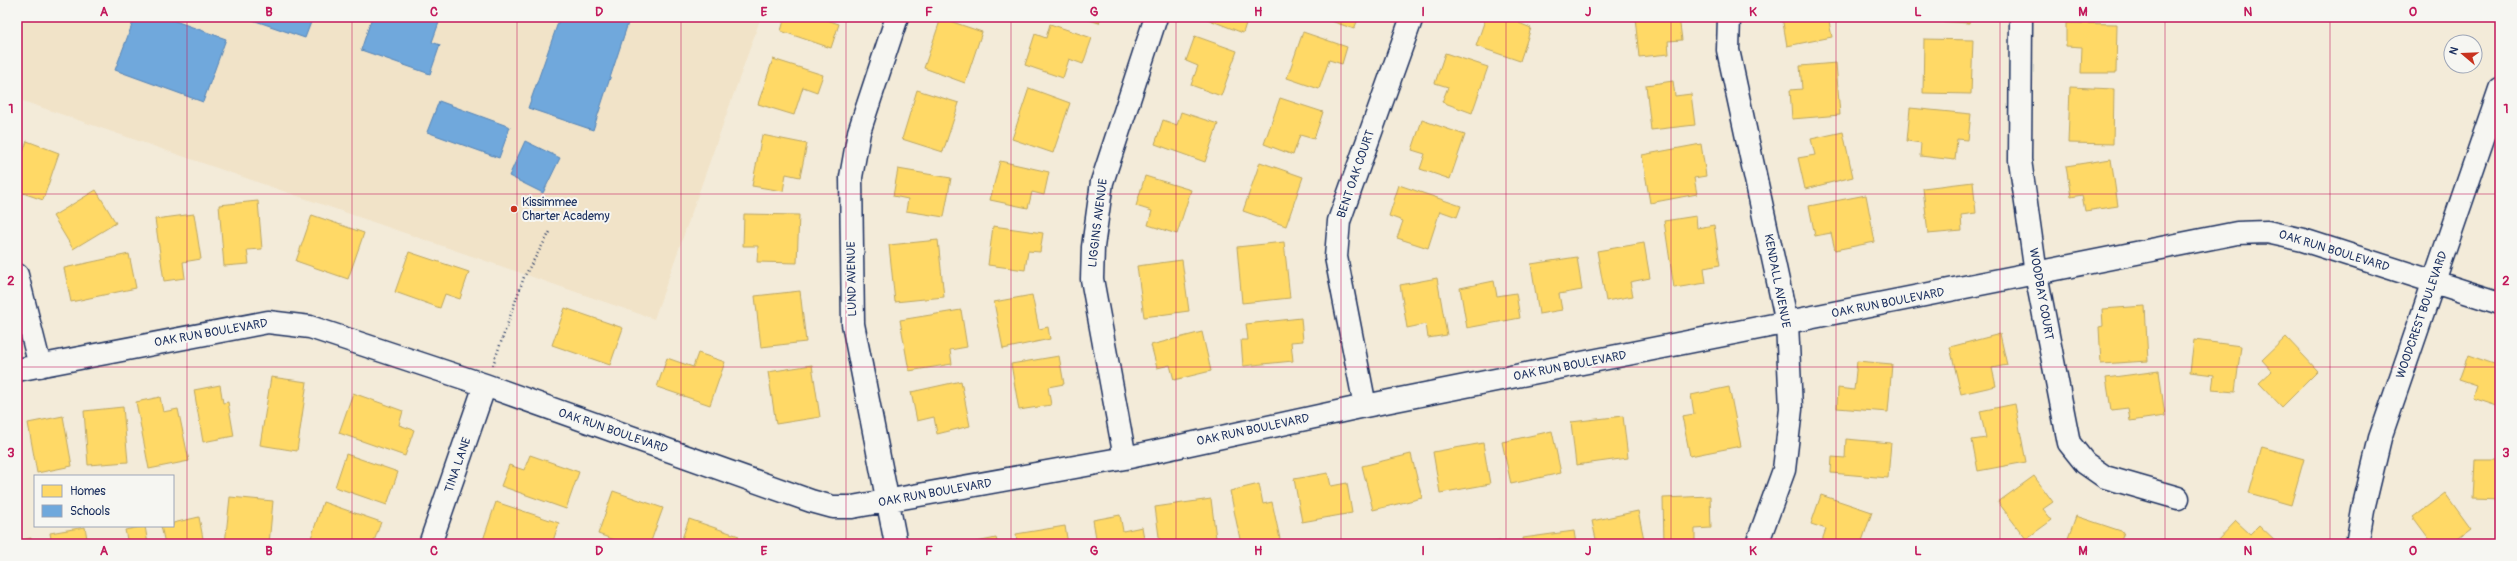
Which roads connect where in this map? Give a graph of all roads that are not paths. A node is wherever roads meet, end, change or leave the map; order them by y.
1 (897, 17) edge
2 (1156, 17) edge
3 (1412, 17) edge
4 (1728, 17) edge
5 (2021, 17) edge
6 (2500, 89) edge
7 (2036, 274) junction
8 (17, 275) edge
9 (2434, 281) junction
10 (2500, 303) edge
11 (1787, 323) junction
12 (40, 366) junction
13 (17, 370) edge
14 (488, 378) junction
15 (1365, 406) junction
16 (1125, 458) junction
17 (2178, 498) dead end
18 (888, 502) junction
19 (430, 544) edge
20 (896, 544) edge
21 (1757, 544) edge
22 (2357, 544) edge

1 - 18 street, LUND AVENUE
2 - 16 street, LIGGINS AVENUE
3 - 15 street, BENT OAK COURT
4 - 11 street, KENDALL AVENUE
5 - 7 street, WOODBAY COURT
6 - 9 street, WOODCREST BOULEVARD
7 - 9 street, OAK RUN BOULEVARD
7 - 11 street, OAK RUN BOULEVARD
7 - 17 street, WOODBAY COURT
8 - 12 street
9 - 10 street, OAK RUN BOULEVARD
9 - 22 street, WOODCREST BOULEVARD
11 - 15 street, OAK RUN BOULEVARD
11 - 21 street, KENDALL AVENUE
12 - 13 street, OAK RUN BOULEVARD
12 - 14 street, OAK RUN BOULEVARD
14 - 18 street, OAK RUN BOULEVARD
14 - 19 street, TINA LANE
15 - 16 street, OAK RUN BOULEVARD
16 - 18 street, OAK RUN BOULEVARD
18 - 20 street, LUND AVENUE

